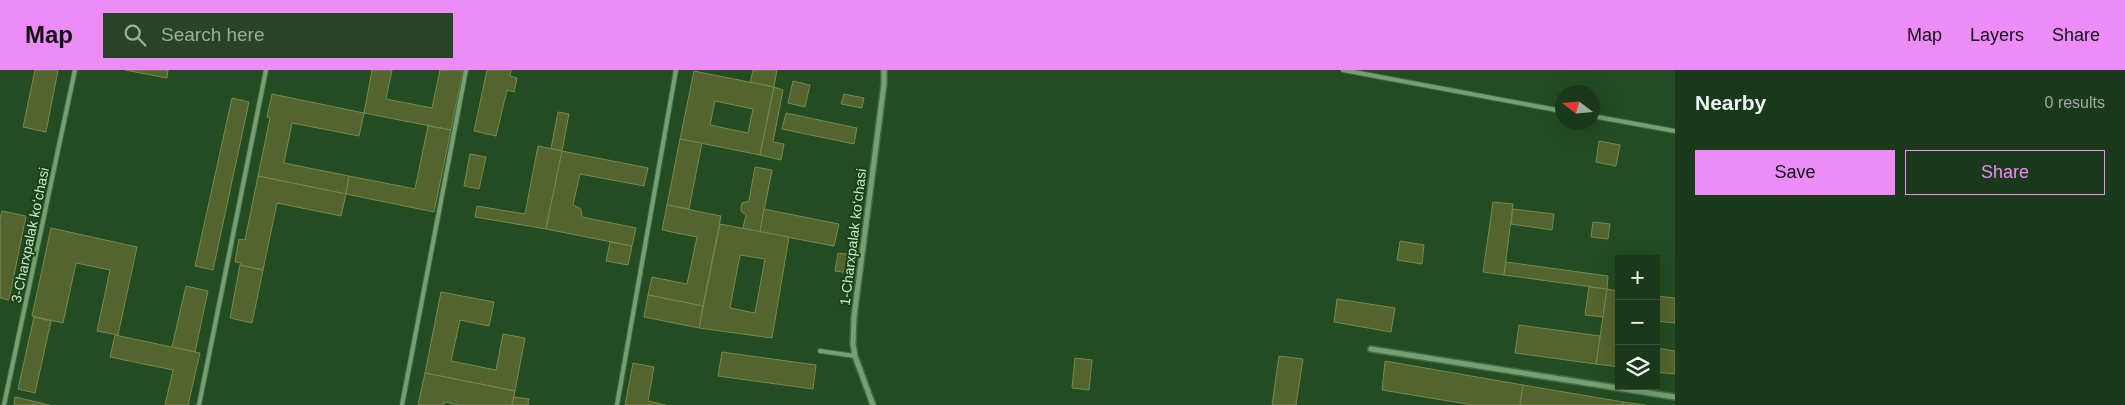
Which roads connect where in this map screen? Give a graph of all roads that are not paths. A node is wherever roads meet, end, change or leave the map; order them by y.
1 (75, 70) edge
2 (266, 70) edge
3 (466, 70) edge
4 (676, 70) edge
5 (884, 70) edge
6 (1342, 70) edge
7 (1555, 110) edge
8 (1600, 117) edge
9 (1675, 131) edge
10 (1371, 349) dead end
11 (820, 351) dead end
12 (855, 356) junction
13 (1675, 397) edge
14 (4, 405) edge
15 (199, 405) edge
16 (402, 405) edge
17 (617, 405) edge
18 (873, 405) edge

1 - 14 lane, 3-Charxpalak koʻchasi
2 - 15 lane
3 - 16 lane
4 - 17 lane
5 - 12 street, 1-Charxpalak koʻchasi
6 - 7 lane
8 - 9 lane
10 - 13 street
11 - 12 lane
12 - 18 street, 1-Charxpalak koʻchasi

